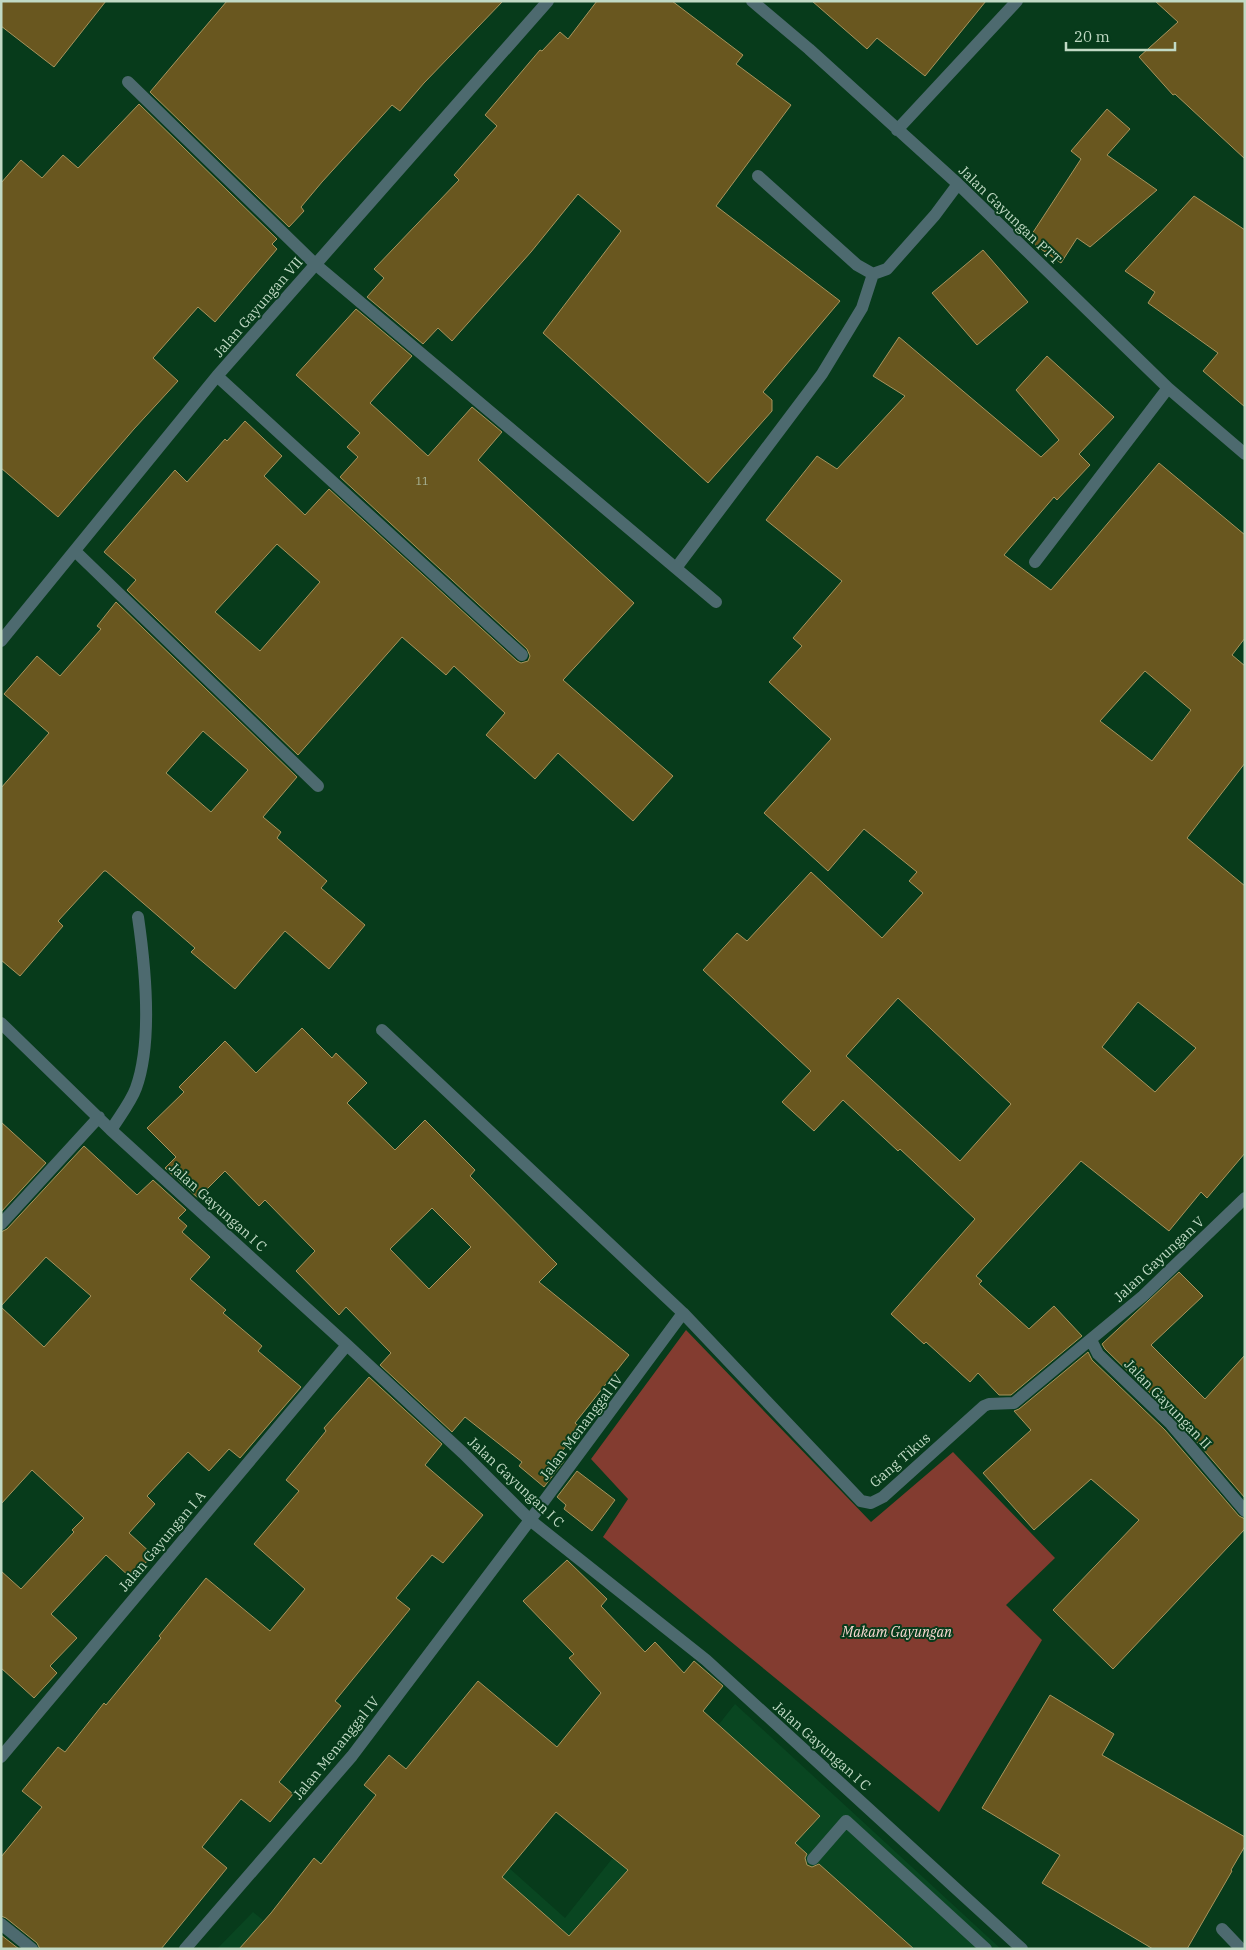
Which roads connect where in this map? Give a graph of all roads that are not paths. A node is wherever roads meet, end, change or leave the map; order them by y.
1 (548, 1) edge
2 (752, 1) edge
3 (1017, 1) edge
4 (128, 82) dead end
5 (897, 130) junction
6 (758, 176) dead end
7 (958, 184) junction
8 (315, 264) junction
9 (873, 274) junction
10 (217, 376) junction
11 (1168, 388) junction
12 (1245, 454) edge
13 (75, 551) junction
14 (1035, 562) dead end
15 (676, 568) junction
16 (716, 602) dead end
17 (2, 639) edge
18 (522, 656) dead end
19 (318, 786) dead end
20 (138, 917) dead end
21 (1, 1023) edge
22 (382, 1030) dead end
23 (99, 1117) junction
24 (111, 1130) junction
25 (1245, 1198) edge
26 (1, 1224) edge
27 (683, 1313) junction
28 (1091, 1340) junction
29 (347, 1345) junction
30 (1245, 1511) edge
31 (530, 1520) junction
32 (1, 1757) edge
33 (813, 1859) dead end
34 (1, 1924) edge
35 (1222, 1930) dead end
36 (32, 1949) edge
37 (185, 1949) edge
38 (986, 1949) edge
39 (1022, 1949) edge
40 (1241, 1949) edge

1 - 8 street, Jalan Gayungan VII
2 - 5 street, Jalan Gayungan PTT
3 - 5 street
4 - 8 street
5 - 7 street, Jalan Gayungan PTT
6 - 9 street
7 - 9 street
7 - 11 street, Jalan Gayungan PTT
8 - 10 street, Jalan Gayungan VII
8 - 15 street
9 - 15 street
10 - 13 street, Jalan Gayungan VII
10 - 18 street
11 - 12 street, Jalan Gayungan PTT
11 - 14 street
13 - 17 street, Jalan Gayungan VII
13 - 19 street
15 - 16 street
20 - 24 street
21 - 23 street, Jalan Gayungan I C
22 - 27 street
23 - 24 street, Jalan Gayungan I C
23 - 26 street
24 - 29 street, Jalan Gayungan I C
25 - 28 street, Jalan Gayungan V
27 - 28 street, Gang Tikus
27 - 31 street, Jalan Menanggal IV
28 - 30 street, Jalan Gayungan II
29 - 31 street, Jalan Gayungan I C
29 - 32 street, Jalan Gayungan I A
31 - 37 street, Jalan Menanggal IV
31 - 39 street, Jalan Gayungan I C
33 - 38 street
34 - 36 street
35 - 40 street

